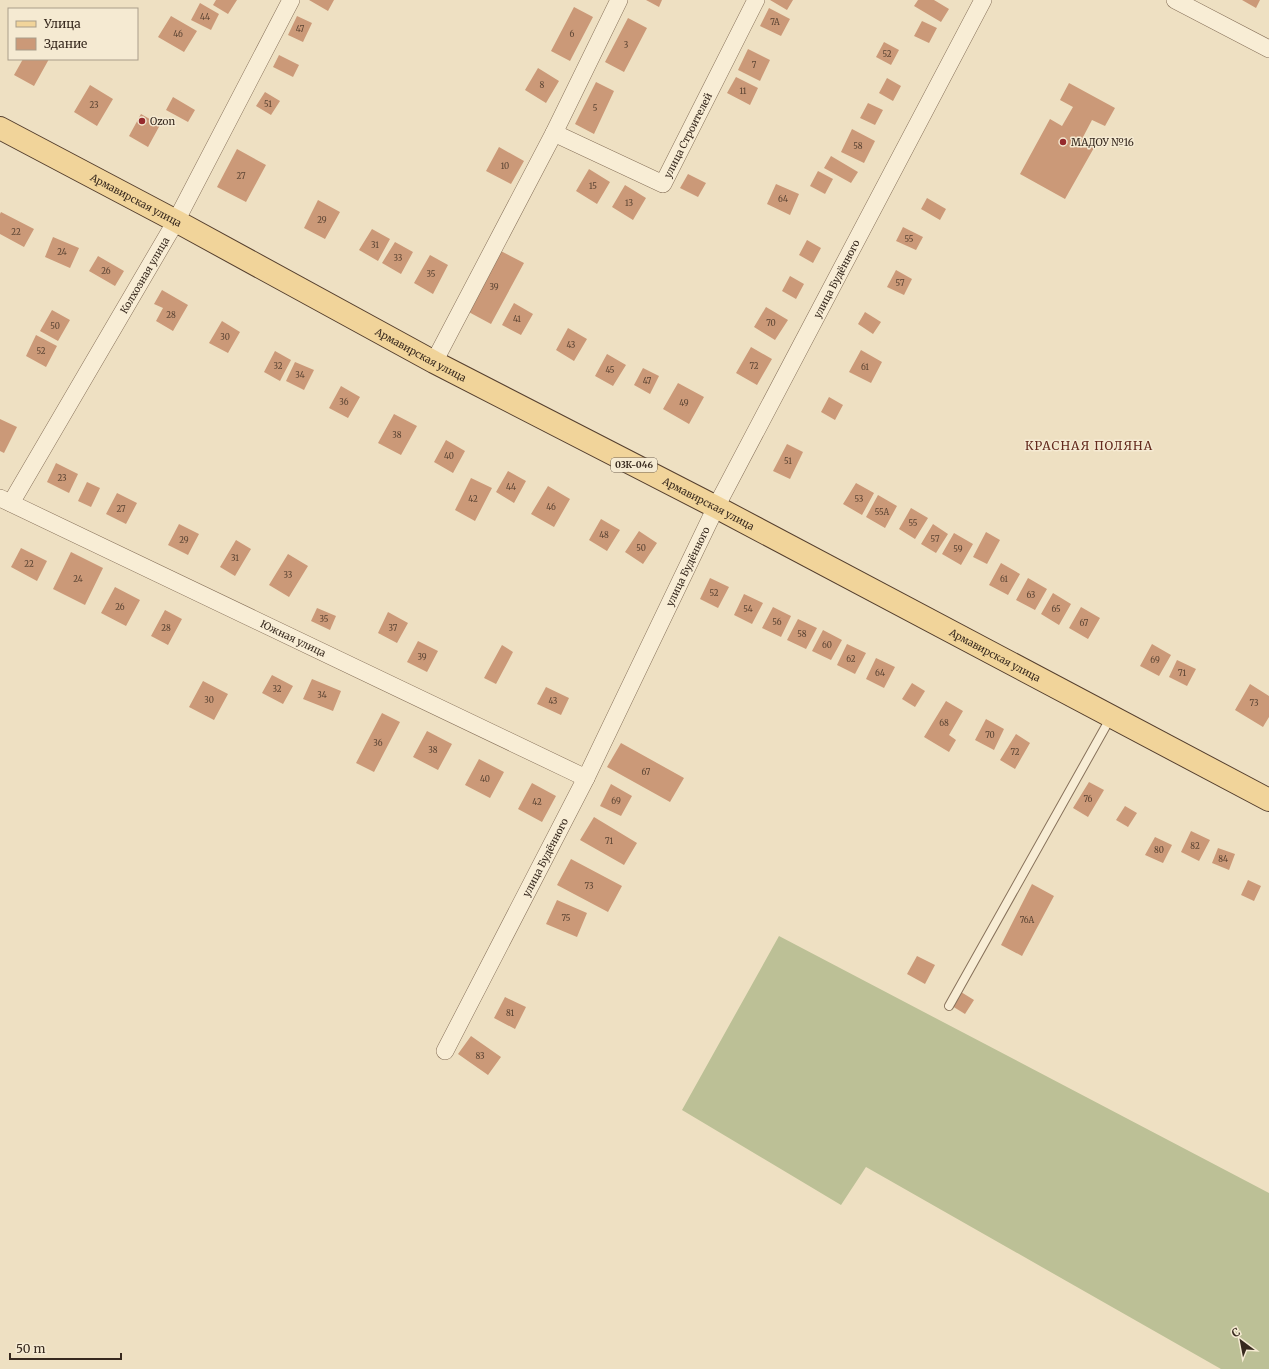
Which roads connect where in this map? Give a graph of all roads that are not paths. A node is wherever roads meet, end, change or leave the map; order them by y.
1 (291, 0) edge
2 (619, 0) edge
3 (756, 0) edge
4 (983, 0) edge
5 (1175, 0) edge
6 (1268, 43) edge
7 (0, 128) edge
8 (554, 133) junction
9 (176, 221) junction
10 (434, 362) junction
11 (5, 500) edge
12 (716, 507) junction
13 (1112, 716) junction
14 (586, 778) junction
15 (1268, 795) edge
16 (949, 1006) dead end
17 (445, 1051) dead end

1 - 9 street, Колхозная улица
2 - 8 street
3 - 8 street, улица Строителей
4 - 12 street, улица Будённого
5 - 6 street
7 - 9 main road, Армавирская улица / 03К-046
8 - 10 street
9 - 10 main road, Армавирская улица / 03К-046
9 - 11 street, Колхозная улица
10 - 12 main road, Армавирская улица / 03К-046
11 - 14 street, Южная улица
12 - 13 main road, Армавирская улица / 03К-046
12 - 14 street, улица Будённого
13 - 15 main road, Армавирская улица / 03К-046
13 - 16 lane
14 - 17 street, улица Будённого

